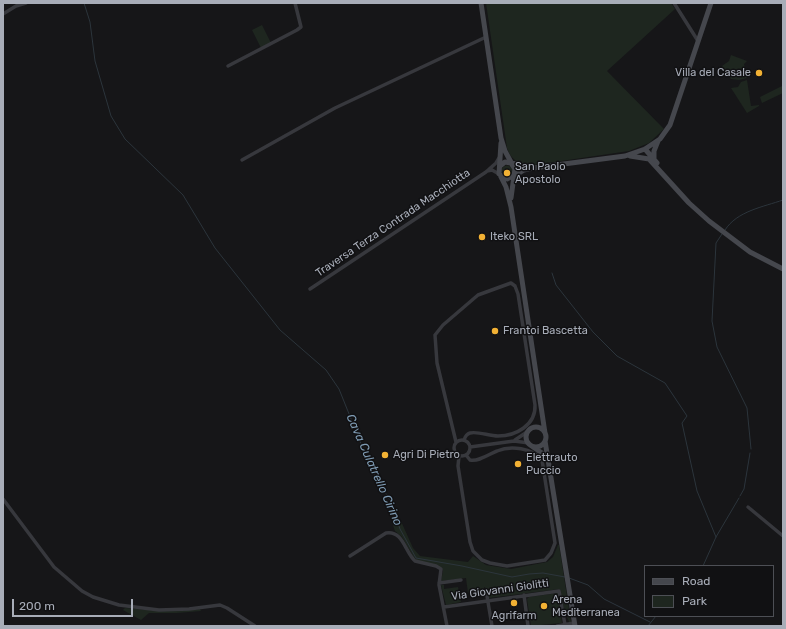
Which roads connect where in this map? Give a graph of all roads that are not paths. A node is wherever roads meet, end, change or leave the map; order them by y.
1 (26, 3) edge
2 (295, 3) edge
3 (481, 3) edge
4 (674, 3) edge
5 (711, 3) edge
6 (3, 14) edge
7 (486, 37) junction
8 (699, 42) junction
9 (228, 66) dead end
10 (501, 138) junction
11 (660, 139) junction
12 (645, 149) junction
13 (625, 156) junction
14 (652, 159) junction
15 (242, 160) dead end
16 (511, 163) junction
17 (500, 164) junction
18 (533, 168) junction
19 (486, 172) junction
20 (500, 175) junction
21 (514, 176) junction
22 (511, 207) junction
23 (783, 269) edge
24 (310, 289) dead end
25 (542, 412) junction
26 (532, 429) junction
27 (545, 433) junction
28 (464, 440) junction
29 (514, 441) junction
30 (545, 441) junction
31 (456, 442) junction
32 (528, 443) junction
33 (470, 447) junction
34 (534, 447) junction
35 (466, 455) junction
36 (459, 456) junction
37 (549, 463) junction
38 (3, 499) edge
39 (748, 507) dead end
40 (783, 536) edge
41 (350, 556) dead end
42 (461, 580) dead end
43 (439, 583) junction
44 (486, 590) dead end
45 (524, 595) junction
46 (488, 600) junction
47 (444, 607) junction
48 (565, 625) junction
49 (574, 625) edge
50 (254, 626) edge
51 (447, 626) edge
52 (492, 626) edge
53 (528, 626) edge
54 (557, 626) edge

1 - 6 street
2 - 9 street
3 - 7 main road
4 - 8 street
5 - 8 main road
7 - 10 main road
7 - 15 street
8 - 11 main road
10 - 16 main road
10 - 17 main road
11 - 12 main road
11 - 14 main road
12 - 13 main road
12 - 14 main road
13 - 14 main road
13 - 18 main road
14 - 23 main road
16 - 17 main road
16 - 18 main road
16 - 21 main road
17 - 19 street, Traversa Terza Contrada Macchiotta
17 - 20 main road
18 - 21 main road
19 - 20 street
19 - 24 street, Traversa Terza Contrada Macchiotta
20 - 21 main road
20 - 22 main road
21 - 22 main road
22 - 25 main road
25 - 26 main road
25 - 27 main road
26 - 27 main road
26 - 29 street
26 - 32 main road
27 - 30 main road
28 - 31 street
28 - 31 street
28 - 33 street
29 - 32 street
29 - 33 street
30 - 34 main road
30 - 37 main road
31 - 36 street
32 - 34 main road
33 - 35 street
34 - 37 main road
35 - 36 street
35 - 36 street
37 - 49 main road
38 - 50 street
39 - 40 street
41 - 43 street
42 - 43 street
43 - 47 street
44 - 46 street
45 - 46 street, Via Giovanni Giolitti
45 - 48 street, Via Giovanni Giolitti
45 - 53 street
46 - 47 street, Via Giovanni Giolitti
46 - 52 street
47 - 51 street
48 - 49 street
48 - 54 street

